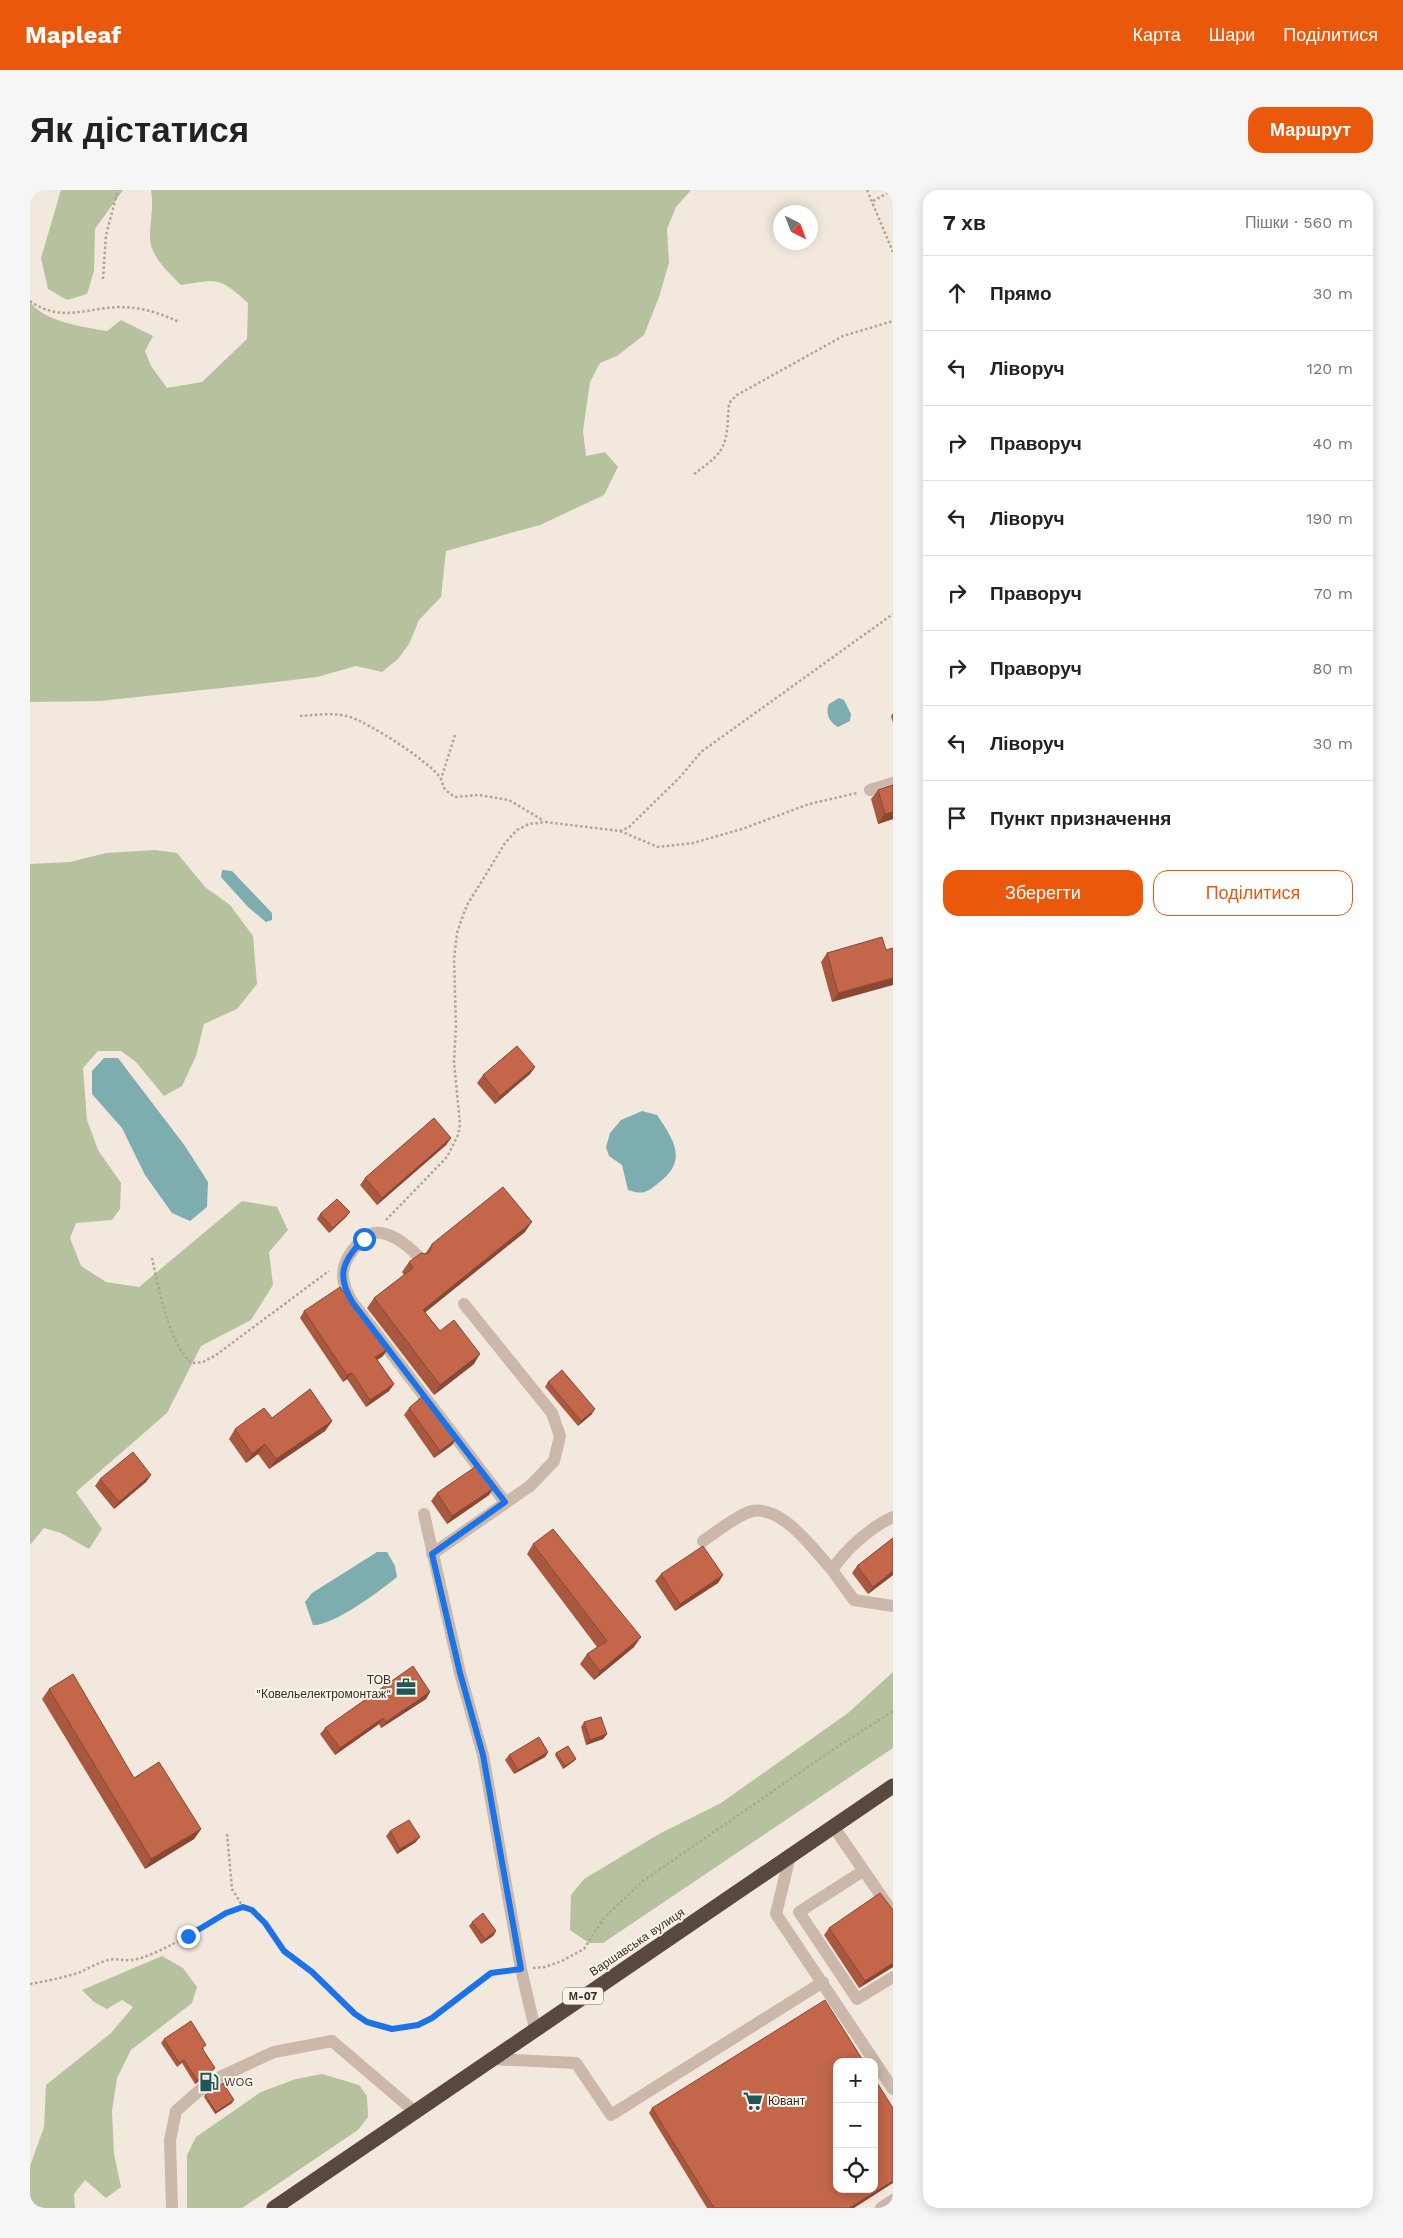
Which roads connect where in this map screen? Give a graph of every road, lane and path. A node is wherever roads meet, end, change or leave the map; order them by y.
1 (118, 190) edge
2 (867, 190) edge
3 (893, 190) edge
4 (873, 201) junction
5 (893, 252) edge
6 (103, 279) dead end
7 (30, 301) edge
8 (893, 321) edge
9 (179, 322) dead end
10 (694, 474) dead end
11 (893, 614) edge
12 (300, 716) dead end
13 (454, 735) dead end
14 (441, 779) junction
15 (893, 783) edge
16 (870, 790) joint
17 (546, 822) junction
18 (620, 831) junction
19 (374, 1233) junction
20 (418, 1256) edge
21 (152, 1258) dead end
22 (344, 1265) junction
23 (464, 1304) dead end
24 (505, 1502) junction
25 (424, 1514) dead end
26 (893, 1517) edge
27 (703, 1541) dead end
28 (432, 1554) junction
29 (832, 1570) junction
30 (893, 1606) edge
31 (893, 1711) edge
32 (893, 1786) edge
33 (833, 1826) junction
34 (228, 1834) dead end
35 (790, 1856) junction
36 (863, 1871) junction
37 (243, 1907) junction
38 (893, 1913) edge
39 (521, 1969) junction
40 (893, 1977) edge
41 (822, 1982) junction
42 (30, 1984) edge
43 (535, 2029) junction
44 (490, 2059) junction
45 (893, 2089) edge
46 (414, 2111) junction
47 (893, 2200) edge
48 (172, 2208) edge
49 (274, 2208) edge
50 (881, 2208) edge

1 - 6 path
2 - 4 path
3 - 4 path
4 - 5 path
7 - 9 path
8 - 10 path
11 - 18 path
12 - 14 path
13 - 14 path
14 - 17 path
15 - 16 lane
16 - 18 path
17 - 18 path
17 - 19 path
19 - 20 lane
19 - 22 lane
21 - 22 path
22 - 24 lane
23 - 24 lane
24 - 28 lane
25 - 28 lane
26 - 29 lane
27 - 29 lane
28 - 39 lane
29 - 30 lane
31 - 39 path
32 - 33 highway, Варшавська вулиця / М-07
33 - 35 highway, Варшавська вулиця / М-07
33 - 36 lane
34 - 37 path
35 - 41 lane
35 - 43 highway, Варшавська вулиця / М-07
36 - 38 lane
36 - 40 lane
37 - 39 path
37 - 42 path
39 - 43 lane
41 - 44 lane
41 - 45 lane
43 - 44 highway, Варшавська вулиця / М-07
44 - 46 highway, Варшавська вулиця / М-07
46 - 48 lane
46 - 49 highway, Варшавська вулиця / М-07
47 - 50 lane

